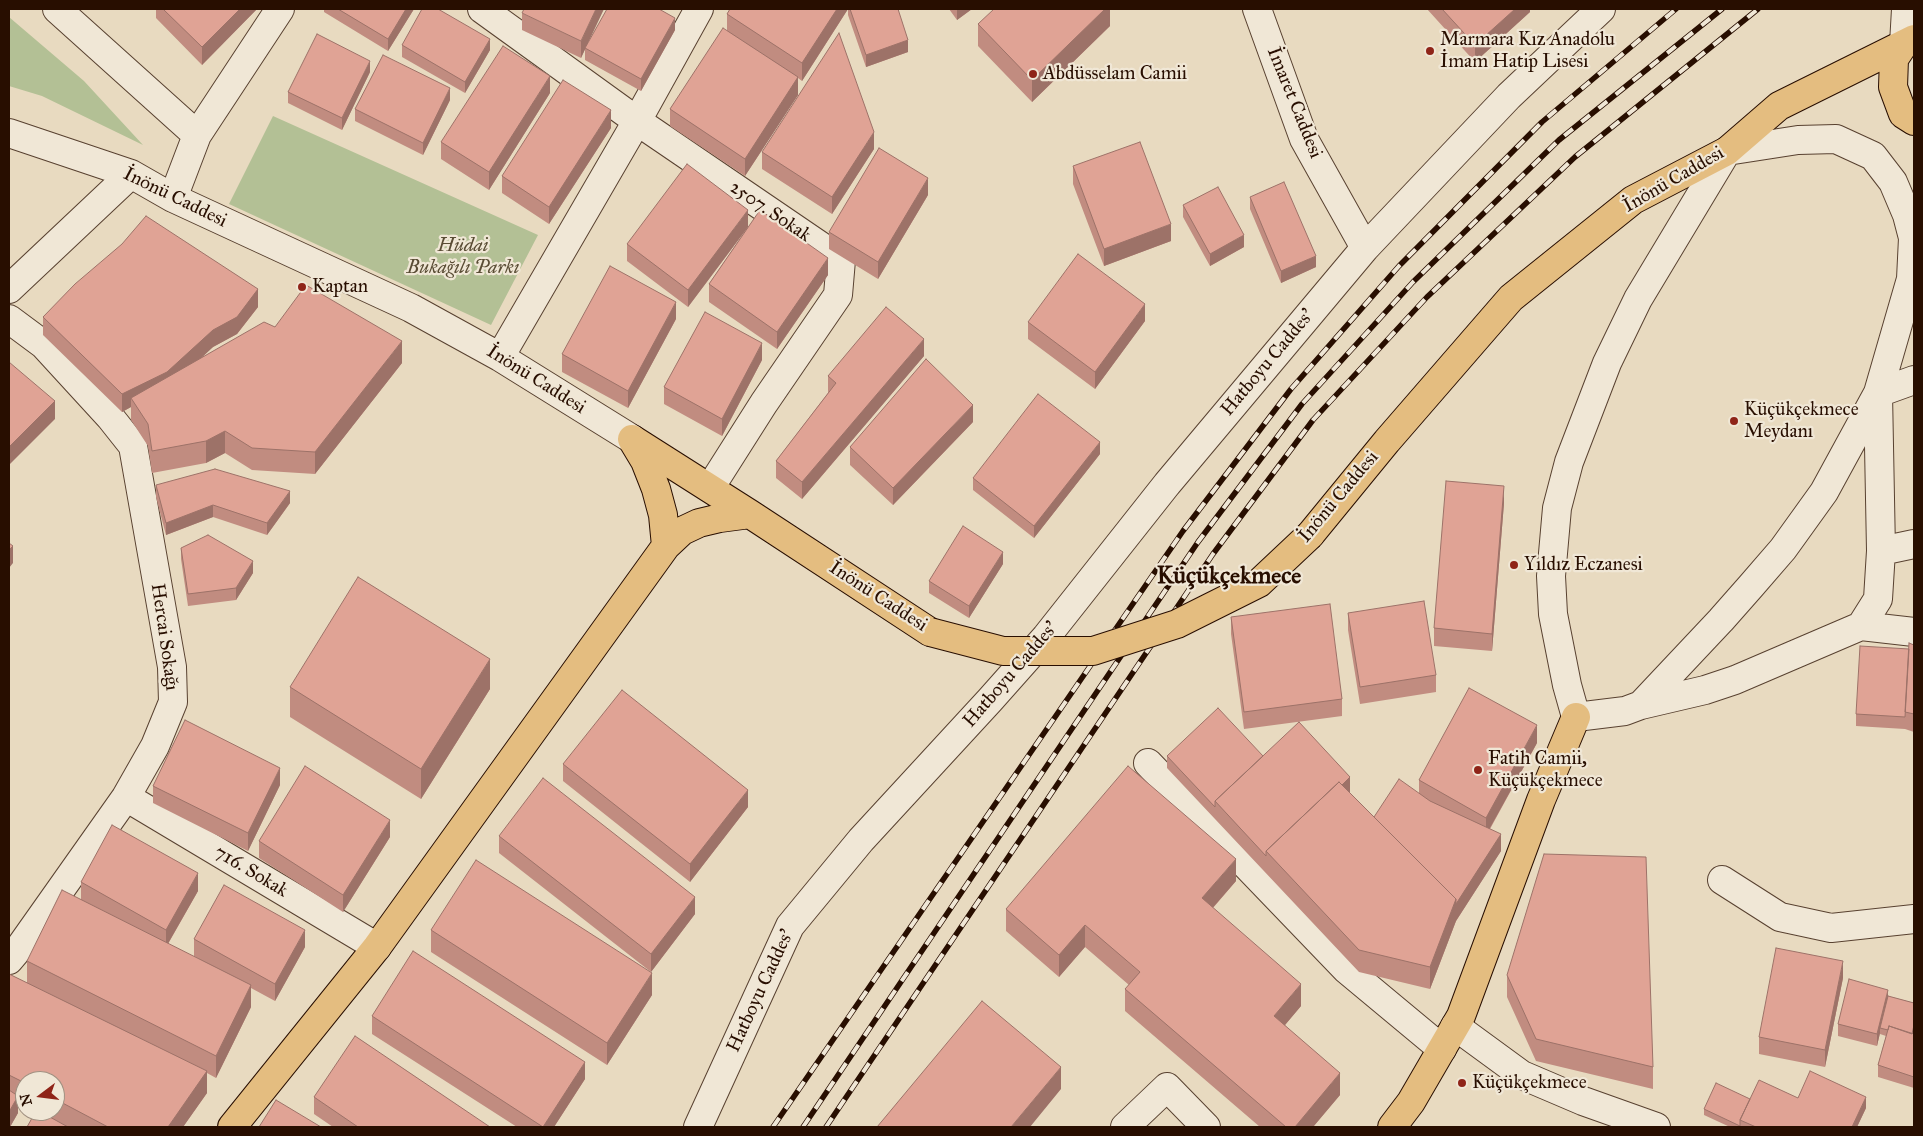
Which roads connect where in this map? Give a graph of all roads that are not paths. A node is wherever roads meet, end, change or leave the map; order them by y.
1 (57, 9) edge
2 (280, 9) edge
3 (699, 9) edge
4 (1257, 9) edge
5 (1601, 9) edge
6 (1906, 9) edge
7 (491, 11) edge
8 (1909, 42) edge
9 (637, 121) junction
10 (1914, 121) edge
11 (9, 133) edge
12 (197, 135) junction
13 (1727, 150) junction
14 (131, 174) junction
15 (173, 198) junction
16 (1365, 248) junction
17 (1913, 276) edge
18 (9, 289) edge
19 (9, 318) edge
20 (500, 356) junction
21 (1914, 380) edge
22 (1878, 393) junction
23 (632, 439) junction
24 (710, 488) junction
25 (750, 514) junction
26 (1914, 544) edge
27 (666, 546) junction
28 (1881, 552) junction
29 (1861, 626) junction
30 (1914, 632) edge
31 (1641, 705) junction
32 (1576, 717) junction
33 (1148, 763) dead end
34 (126, 797) junction
35 (1722, 880) dead end
36 (1914, 918) edge
37 (377, 947) junction
38 (12, 948) edge
39 (1449, 1038) junction
40 (232, 1127) edge
41 (698, 1127) edge
42 (1125, 1127) edge
43 (1206, 1127) edge
44 (1392, 1127) edge
45 (1656, 1127) edge

1 - 12 street
2 - 12 street
3 - 9 street
4 - 16 street, İmaret Caddesi
5 - 16 street, Hatboyu Caddes'
6 - 8 street
7 - 9 street, 2507. Sokak
8 - 10 main road
8 - 13 main road, İnönü Caddesi
9 - 20 street
9 - 24 street, 2507. Sokak
11 - 14 street, İnönü Caddesi
12 - 15 street
13 - 17 street
13 - 25 main road, İnönü Caddesi, bridge
13 - 32 street
14 - 15 street, İnönü Caddesi
14 - 18 street
15 - 20 street, İnönü Caddesi
16 - 41 street, Hatboyu Caddes'
17 - 22 street
19 - 34 street, Hercai Sokağı
20 - 23 street, İnönü Caddesi
21 - 22 street
22 - 28 street
22 - 31 street
23 - 24 main road, İnönü Caddesi
23 - 27 main road
24 - 25 main road, İnönü Caddesi
25 - 27 main road
26 - 28 street
27 - 37 main road
28 - 29 street
29 - 30 street
29 - 31 street
31 - 32 street
32 - 39 main road
33 - 39 street
34 - 37 street, 716. Sokak
34 - 38 street, Hercai Sokağı
35 - 36 street
37 - 40 main road
39 - 44 main road
39 - 45 street
42 - 43 street

